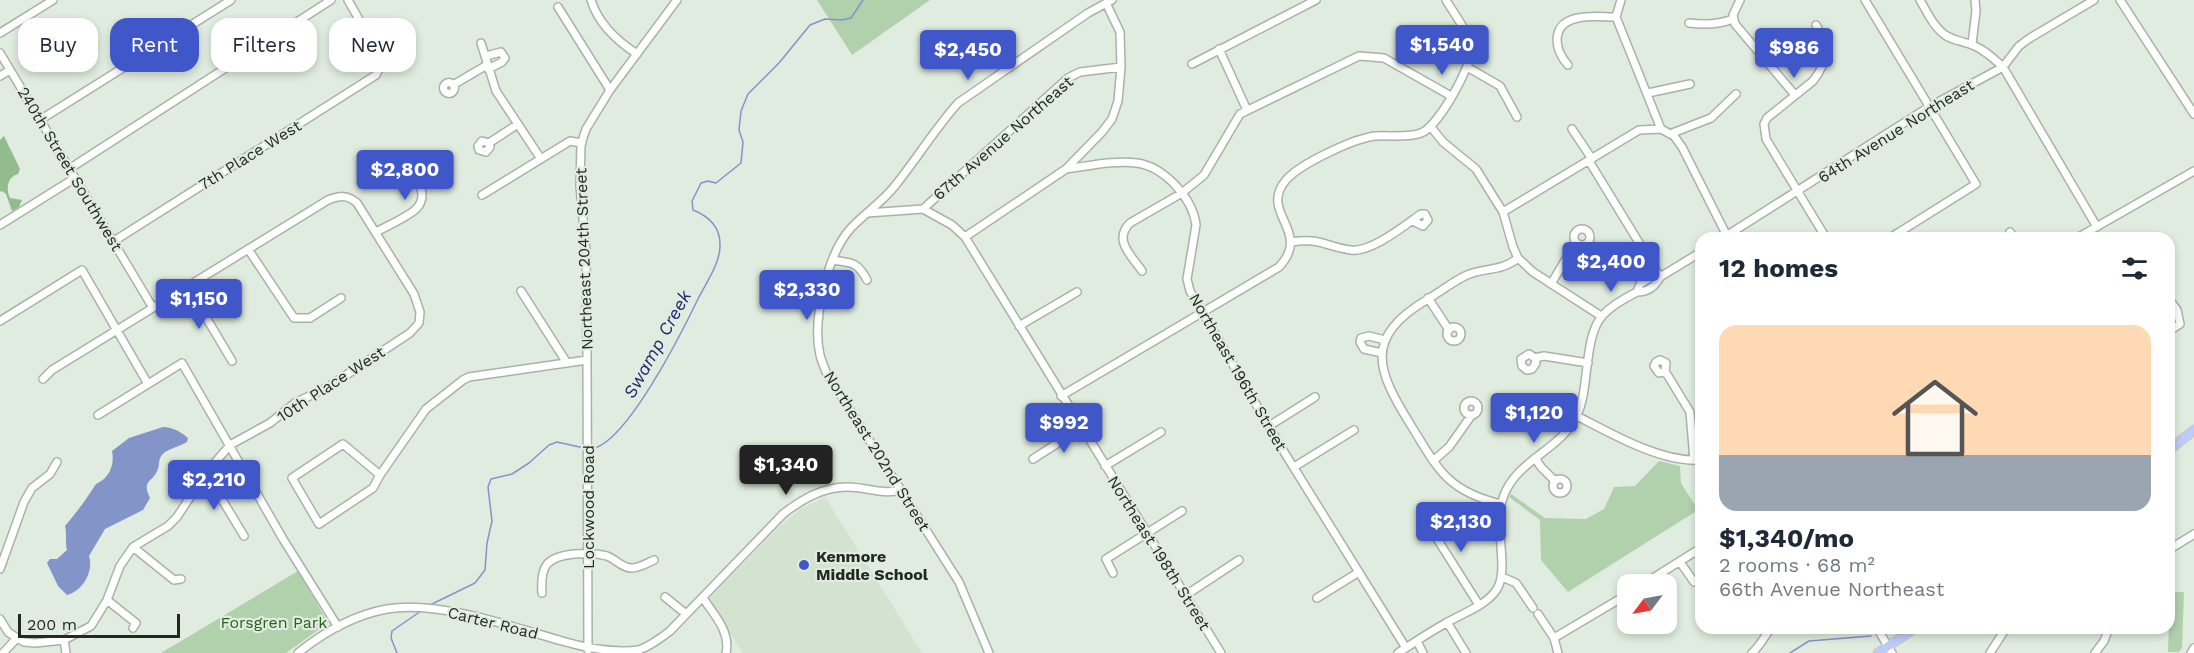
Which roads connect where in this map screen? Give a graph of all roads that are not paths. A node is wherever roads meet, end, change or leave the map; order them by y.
1 (53, 0) edge
2 (231, 0) edge
3 (331, 0) edge
4 (348, 0) edge
5 (591, 0) edge
6 (677, 0) edge
7 (1316, 0) edge
8 (1446, 0) edge
9 (1621, 0) edge
10 (1740, 0) edge
11 (1865, 0) edge
12 (1920, 0) edge
13 (1975, 0) edge
14 (2094, 0) edge
15 (2120, 0) edge
16 (1109, 1) edge
17 (558, 7) dead end
18 (1616, 17) junction
19 (1732, 19) junction
20 (1689, 23) dead end
21 (1816, 25) dead end
22 (0, 33) edge
23 (481, 43) dead end
24 (1972, 44) junction
25 (1219, 49) junction
26 (0, 53) edge
27 (637, 54) junction
28 (486, 56) junction
29 (1192, 64) dead end
30 (1568, 65) dead end
31 (1120, 66) junction
32 (488, 67) junction
33 (1467, 67) junction
34 (2003, 67) junction
35 (10, 70) junction
36 (0, 76) edge
37 (1690, 84) dead end
38 (453, 85) dead end
39 (610, 90) junction
40 (1648, 93) junction
41 (1736, 94) dead end
42 (1795, 95) junction
43 (1451, 96) junction
44 (1929, 107) junction
45 (1247, 110) junction
46 (2194, 114) edge
47 (1517, 117) dead end
48 (40, 120) junction
49 (518, 124) junction
50 (1431, 127) junction
51 (1572, 129) dead end
52 (1661, 129) junction
53 (1671, 134) junction
54 (489, 143) dead end
55 (582, 143) junction
56 (541, 159) junction
57 (399, 160) dead end
58 (1590, 160) junction
59 (69, 169) junction
60 (1066, 169) junction
61 (2194, 171) edge
62 (75, 178) junction
63 (1798, 192) junction
64 (1182, 193) junction
65 (482, 195) dead end
66 (923, 209) junction
67 (1503, 212) junction
68 (867, 213) junction
69 (1413, 221) dead end
70 (0, 225) edge
71 (2097, 227) junction
72 (376, 232) junction
73 (1723, 232) edge
74 (1733, 232) edge
75 (1822, 232) edge
76 (1900, 232) edge
77 (2088, 232) edge
78 (965, 237) junction
79 (114, 241) junction
80 (1292, 242) junction
81 (1576, 242) dead end
82 (248, 249) junction
83 (1695, 256) edge
84 (1518, 258) junction
85 (832, 260) junction
86 (1142, 271) dead end
87 (1660, 277) junction
88 (867, 280) dead end
89 (1551, 284) junction
90 (188, 287) junction
91 (521, 291) dead end
92 (1077, 292) dead end
93 (341, 298) dead end
94 (1428, 298) junction
95 (2175, 307) edge
96 (153, 308) junction
97 (1201, 313) junction
98 (1601, 316) junction
99 (0, 321) edge
100 (1019, 326) junction
101 (2175, 327) edge
102 (116, 330) junction
103 (1449, 330) dead end
104 (1385, 340) junction
105 (1382, 353) junction
106 (1535, 358) dead end
107 (587, 360) junction
108 (232, 361) dead end
109 (567, 363) junction
110 (1588, 363) junction
111 (1665, 371) dead end
112 (43, 379) dead end
113 (148, 384) junction
114 (1061, 396) junction
115 (1315, 397) dead end
116 (98, 415) dead end
117 (1471, 416) dead end
118 (1577, 416) junction
119 (1269, 426) junction
120 (1081, 428) junction
121 (1354, 430) dead end
122 (2194, 430) edge
123 (1161, 432) dead end
124 (230, 445) junction
125 (2175, 445) edge
126 (1695, 446) edge
127 (1535, 458) junction
128 (1033, 459) dead end
129 (1695, 460) edge
130 (1433, 461) junction
131 (57, 462) dead end
132 (1105, 466) junction
133 (1294, 467) junction
134 (206, 473) junction
135 (380, 476) junction
136 (1555, 481) dead end
137 (902, 490) junction
138 (1501, 504) junction
139 (1182, 511) dead end
140 (1422, 515) dead end
141 (1147, 533) junction
142 (2194, 534) edge
143 (244, 536) dead end
144 (2175, 546) edge
145 (133, 547) junction
146 (1695, 552) edge
147 (588, 553) junction
148 (654, 560) dead end
149 (1239, 560) dead end
150 (1680, 562) junction
151 (0, 569) edge
152 (1359, 572) junction
153 (1113, 573) dead end
154 (1660, 574) edge
155 (1502, 577) junction
156 (181, 579) dead end
157 (1694, 582) dead end
158 (542, 593) dead end
159 (1186, 595) junction
160 (665, 597) dead end
161 (703, 598) junction
162 (1317, 598) dead end
163 (107, 600) junction
164 (1617, 601) edge
165 (1479, 605) junction
166 (686, 614) junction
167 (0, 619) edge
168 (1447, 622) junction
169 (338, 627) junction
170 (133, 628) dead end
171 (1766, 634) edge
172 (1881, 634) edge
173 (1908, 634) edge
174 (2002, 634) edge
175 (2107, 634) edge
176 (17, 638) junction
177 (1554, 638) junction
178 (63, 640) junction
179 (1417, 641) junction
180 (1406, 648) junction
181 (2194, 648) edge
182 (1890, 650) edge
183 (588, 651) edge
184 (3, 653) edge
185 (66, 653) edge
186 (298, 653) edge
187 (726, 653) edge
188 (989, 653) edge
189 (1221, 653) edge
190 (1398, 653) edge
191 (1423, 653) edge
192 (1466, 653) edge
193 (1558, 653) edge
194 (1752, 653) edge
195 (1878, 653) edge
196 (1990, 653) edge
197 (2095, 653) edge
198 (2191, 653) edge

1 - 22 street
2 - 48 street
3 - 59 street
4 - 79 street, 7th Place West
5 - 27 street
6 - 27 street, Northeast 204th Street
7 - 25 street
8 - 33 street
9 - 18 street
10 - 19 street
11 - 44 street
12 - 24 street
13 - 24 street
14 - 34 street, 64th Avenue Northeast
15 - 46 street
16 - 31 street
16 - 68 street, Northeast 202nd Street
17 - 39 street
18 - 30 street
18 - 40 street
19 - 20 street
19 - 42 street
21 - 42 street
23 - 28 street
24 - 34 street
25 - 29 street
25 - 45 street
26 - 35 street, 240th Street Southwest
27 - 39 street, Northeast 204th Street
28 - 32 street
28 - 32 street
31 - 60 street
31 - 66 street, 67th Avenue Northeast
32 - 38 street
32 - 49 street
33 - 43 street
33 - 47 street
34 - 44 street, 64th Avenue Northeast
34 - 71 street
35 - 36 street
35 - 48 street, 240th Street Southwest
37 - 40 street
39 - 55 street, Northeast 204th Street
40 - 52 street
41 - 53 street
42 - 63 street
43 - 45 street
43 - 50 street
44 - 63 street, 64th Avenue Northeast
44 - 76 street
45 - 64 street
48 - 59 street, 240th Street Southwest
49 - 54 street
49 - 56 street
50 - 67 street
50 - 80 street
51 - 58 street
52 - 53 street
52 - 58 street
53 - 73 street
55 - 56 street
55 - 107 street, Northeast 204th Street
56 - 65 street
57 - 72 street
58 - 67 street
58 - 87 street
59 - 62 street, 240th Street Southwest
60 - 64 street, Northeast 196th Street
60 - 78 street
61 - 71 street
62 - 70 street
62 - 79 street, 240th Street Southwest
63 - 74 street, 64th Avenue Northeast
63 - 75 street
64 - 86 street
64 - 97 street, Northeast 196th Street
66 - 68 street
66 - 78 street, Northeast 198th Street
67 - 84 street
68 - 85 street, Northeast 202nd Street
69 - 80 street
71 - 77 street
72 - 82 street
72 - 124 street, 10th Place West
78 - 100 street, Northeast 198th Street
79 - 96 street, 240th Street Southwest
80 - 97 street
81 - 89 street
82 - 90 street
82 - 93 street
83 - 87 street
84 - 89 street
84 - 94 street
85 - 88 street
85 - 137 street, Northeast 202nd Street
87 - 98 street
89 - 98 street
90 - 96 street
90 - 108 street
91 - 109 street
92 - 100 street
94 - 103 street
94 - 104 street
95 - 101 street
96 - 102 street
97 - 114 street
97 - 119 street, Northeast 196th Street
98 - 110 street
99 - 102 street
100 - 114 street, Northeast 198th Street
102 - 112 street
102 - 113 street
104 - 105 street
104 - 105 street
105 - 130 street
106 - 110 street
107 - 109 street
107 - 147 street, Lockwood Road
109 - 135 street
110 - 118 street
111 - 126 street
113 - 116 street
113 - 124 street
114 - 120 street, Northeast 198th Street
115 - 119 street
117 - 130 street
118 - 127 street
118 - 129 street
119 - 133 street, Northeast 196th Street
120 - 128 street
120 - 132 street, Northeast 198th Street
121 - 133 street
122 - 125 main road
123 - 132 street
124 - 134 street
124 - 169 street
127 - 136 street
127 - 138 street
130 - 138 street
131 - 151 street
132 - 141 street, Northeast 198th Street
133 - 152 street, Northeast 196th Street
134 - 143 street
134 - 145 street
135 - 135 street
137 - 161 street, Carter Road
137 - 188 street, Northeast 202nd Street
138 - 155 street
139 - 141 street
140 - 165 street
141 - 153 street
141 - 159 street, Northeast 198th Street
142 - 144 street
145 - 156 street
145 - 163 street
146 - 150 street
147 - 148 street
147 - 158 street
147 - 183 street, Lockwood Road
149 - 159 street
150 - 154 street
150 - 157 street
152 - 162 street
152 - 180 street, Northeast 196th Street
155 - 165 street
155 - 177 street
159 - 189 street, Northeast 198th Street
160 - 166 street
161 - 166 street, Carter Road
161 - 187 street
163 - 170 street
163 - 178 street
164 - 177 street
165 - 168 street
166 - 183 street, Carter Road
167 - 176 street
168 - 179 street
168 - 192 street
169 - 183 street, Carter Road
169 - 186 street, Carter Road
171 - 194 street
172 - 182 street
173 - 182 main road
174 - 196 street
175 - 197 street
176 - 178 street
176 - 184 street
177 - 193 street
178 - 185 street
179 - 180 street
179 - 191 street
180 - 190 street
181 - 198 street
182 - 195 main road

